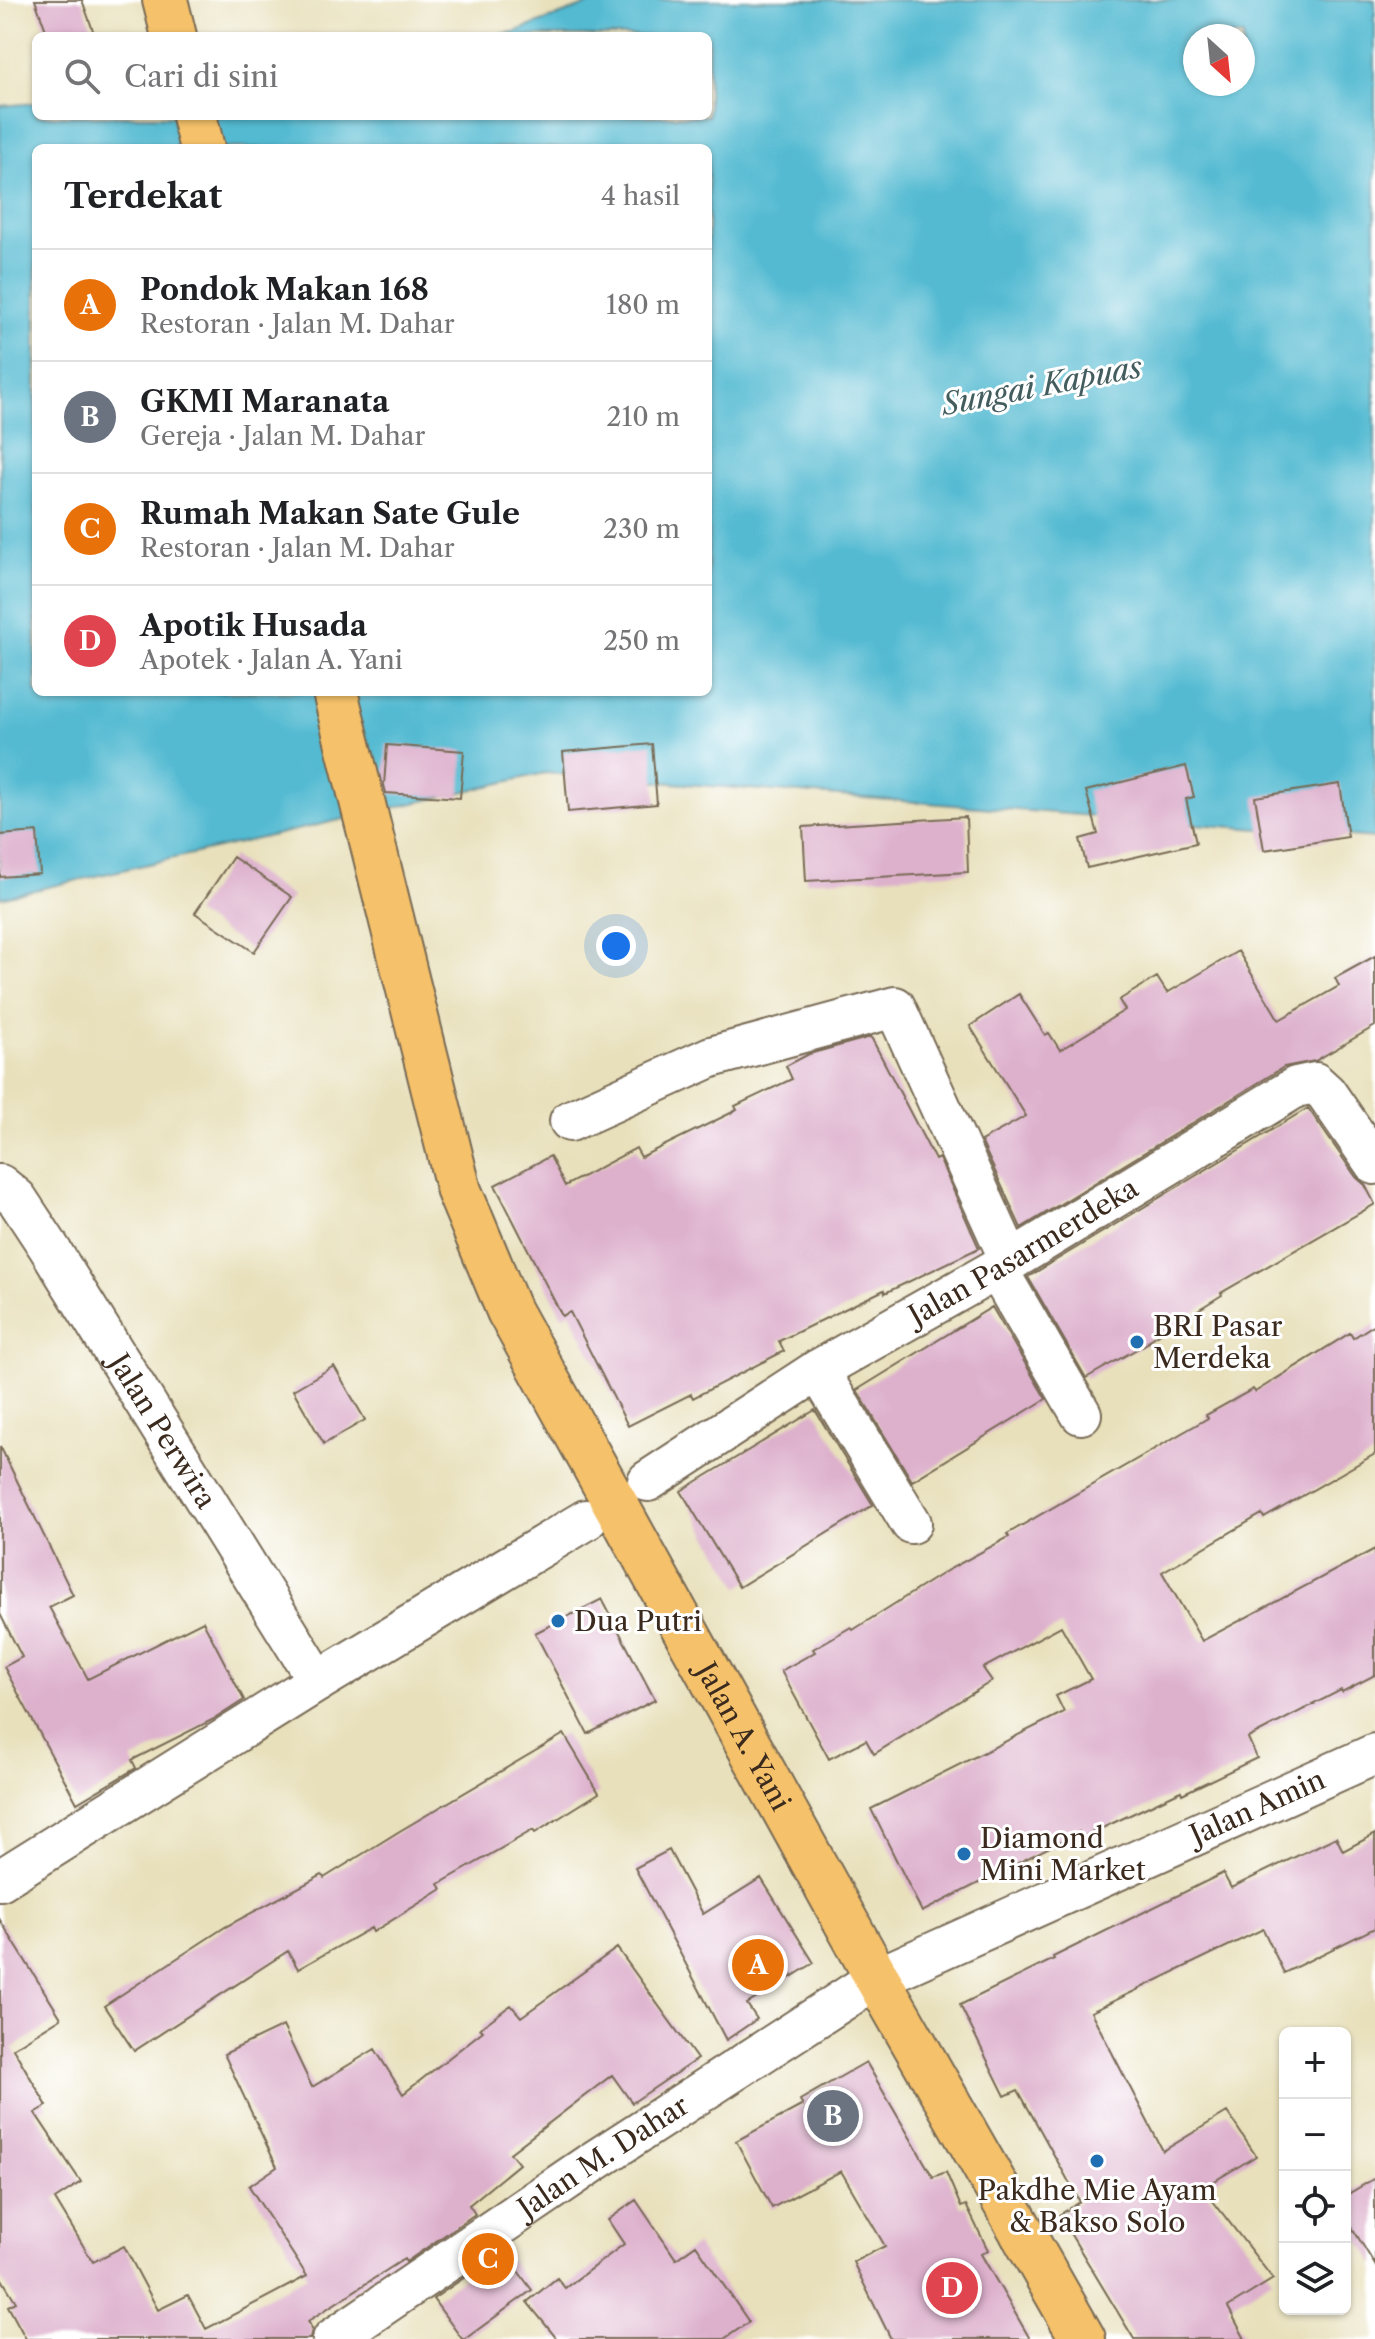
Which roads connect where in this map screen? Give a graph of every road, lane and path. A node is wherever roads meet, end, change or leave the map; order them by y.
1 (165, 0) edge
2 (173, 32) edge
3 (195, 120) edge
4 (201, 144) edge
5 (336, 696) edge
6 (570, 1121) dead end
7 (1375, 1164) edge
8 (0, 1185) edge
9 (1004, 1264) junction
10 (818, 1370) junction
11 (1081, 1414) dead end
12 (648, 1481) dead end
13 (586, 1520) dead end
14 (911, 1523) dead end
15 (318, 1681) junction
16 (1375, 1754) edge
17 (0, 1880) edge
18 (877, 1978) junction
19 (333, 2339) edge
20 (1083, 2339) edge

1 - 2 highway
3 - 4 highway
5 - 18 highway, Jalan A. Yani
6 - 9 street
7 - 9 street, Jalan Pasarmerdeka
8 - 15 street, Jalan Perwira
9 - 10 street, Jalan Pasarmerdeka
9 - 11 street
10 - 12 street, Jalan Pasarmerdeka
10 - 14 street
13 - 15 street
15 - 17 street
16 - 18 street, Jalan Amin
18 - 19 street, Jalan M. Dahar
18 - 20 highway, Jalan A. Yani

